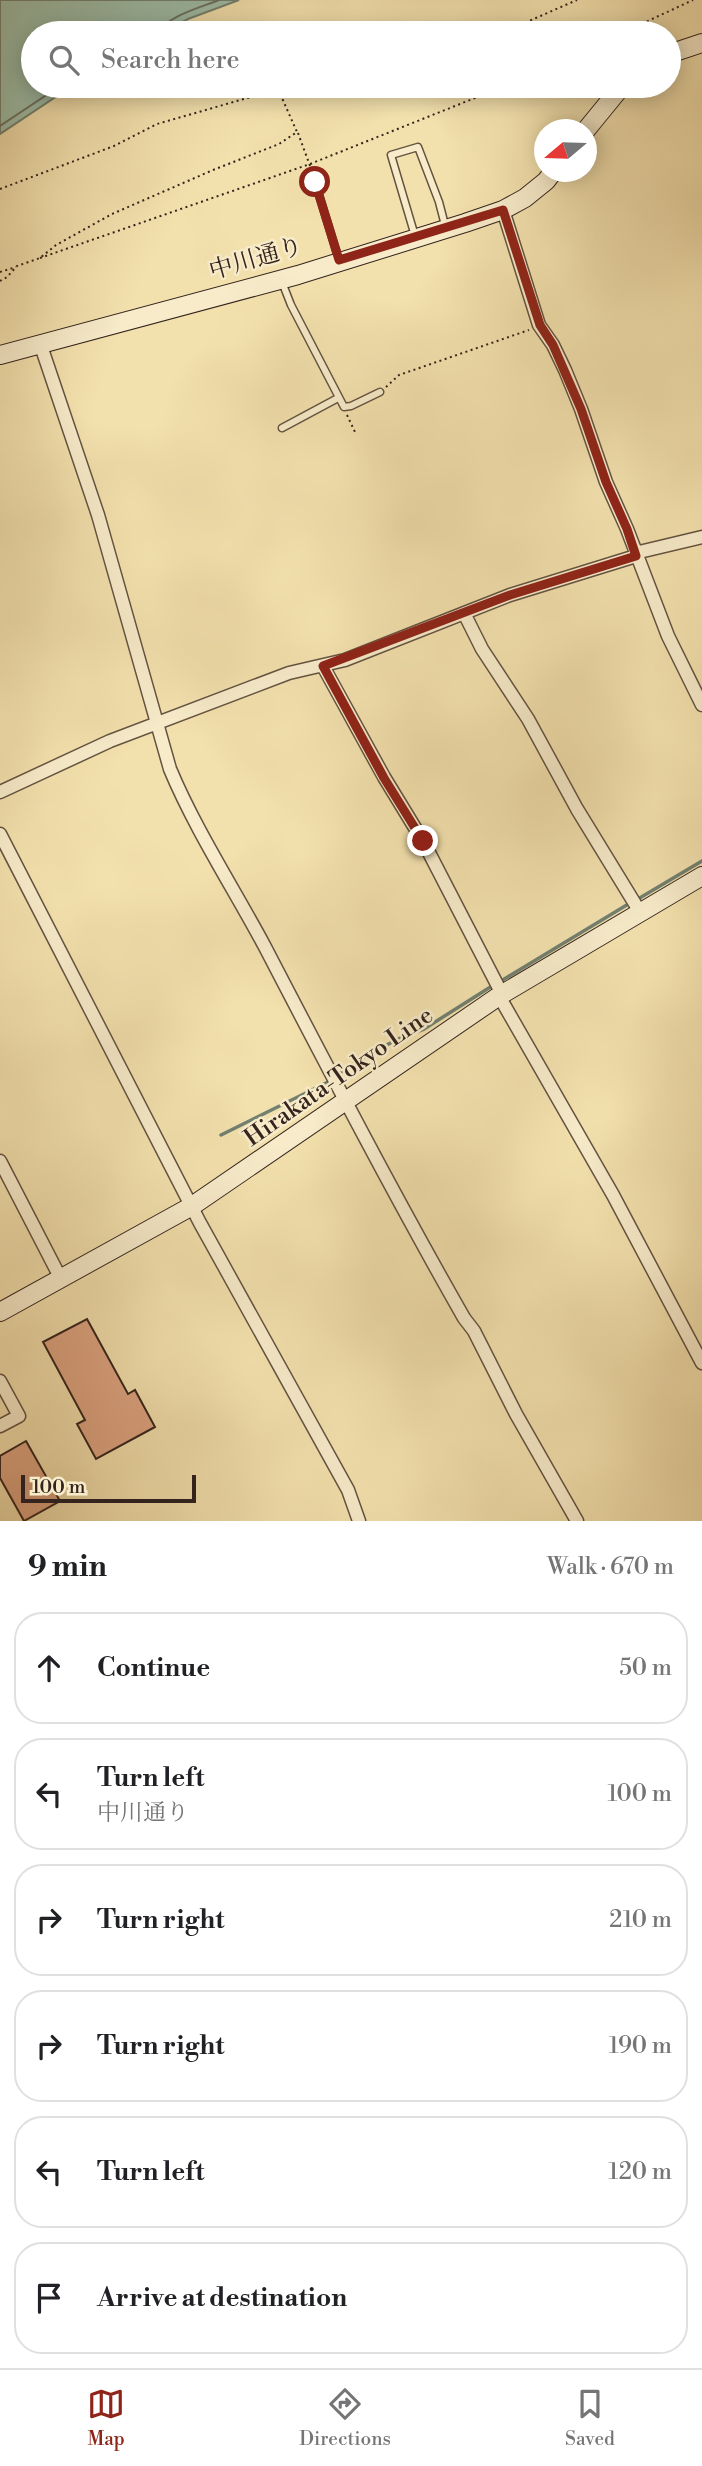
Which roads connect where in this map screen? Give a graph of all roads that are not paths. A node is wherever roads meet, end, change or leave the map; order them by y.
1 (702, 43) edge
2 (681, 50) edge
3 (612, 98) edge
4 (595, 119) edge
5 (315, 182) dead end
6 (544, 182) edge
7 (503, 210) junction
8 (446, 229) junction
9 (416, 237) junction
10 (339, 260) junction
11 (281, 279) junction
12 (40, 343) junction
13 (0, 355) edge
14 (380, 392) road end
15 (338, 398) junction
16 (282, 428) dead end
17 (702, 537) edge
18 (636, 554) junction
19 (464, 613) junction
20 (323, 666) junction
21 (702, 705) edge
22 (157, 723) junction
23 (0, 792) edge
24 (0, 834) edge
25 (6, 859) edge
26 (702, 876) edge
27 (640, 912) junction
28 (501, 995) junction
29 (347, 1101) junction
30 (0, 1161) edge
31 (192, 1206) junction
32 (61, 1279) junction
33 (0, 1312) edge
34 (702, 1363) edge
35 (0, 1381) edge
36 (0, 1426) edge
37 (359, 1521) edge
38 (577, 1521) edge

1 - 2 main road
3 - 4 main road
5 - 10 lane
6 - 7 main road, 中川通り
7 - 8 main road, 中川通り
7 - 18 street
8 - 9 main road, 中川通り
8 - 9 lane
9 - 10 main road, 中川通り
10 - 11 main road, 中川通り
11 - 12 main road, 中川通り
11 - 15 lane
12 - 13 main road, 中川通り
12 - 22 street
14 - 15 lane
15 - 16 lane
17 - 18 street
18 - 19 street
18 - 21 street
19 - 20 street
19 - 27 street
20 - 22 street
20 - 28 street
22 - 23 street
22 - 29 street
24 - 25 street
25 - 31 street
26 - 27 main road, Hirakata-Tokyo Line
27 - 28 main road, Hirakata-Tokyo Line
28 - 29 main road, Hirakata-Tokyo Line
28 - 34 street
29 - 31 main road, Hirakata-Tokyo Line
29 - 38 street
30 - 32 street
31 - 32 main road, Hirakata-Tokyo Line
31 - 37 street
32 - 33 main road, Hirakata-Tokyo Line
35 - 36 street

